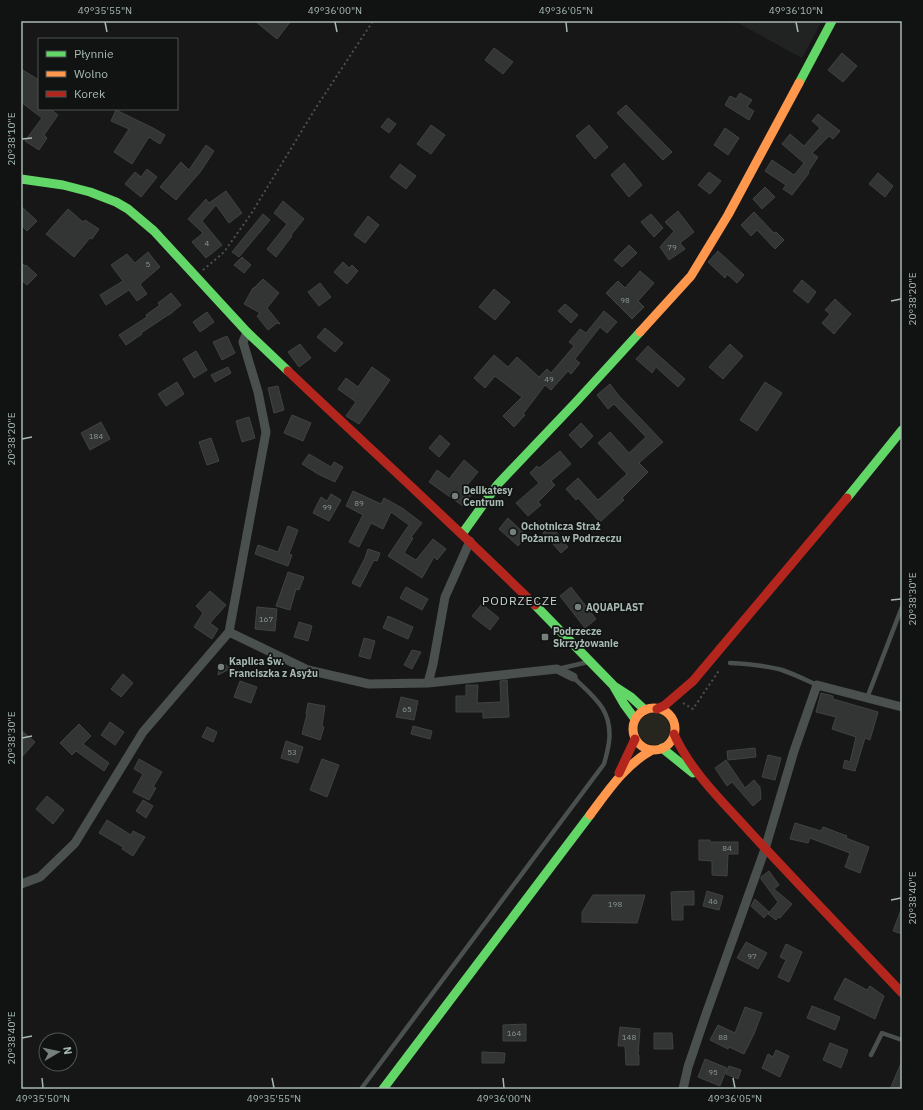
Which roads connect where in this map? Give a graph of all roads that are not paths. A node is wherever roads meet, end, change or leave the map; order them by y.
1 (832, 21) edge
2 (21, 179) edge
3 (247, 332) junction
4 (902, 430) edge
5 (462, 534) junction
6 (470, 541) junction
7 (902, 607) edge
8 (229, 632) junction
9 (591, 661) junction
10 (730, 663) road end
11 (557, 669) junction
12 (573, 677) joint
13 (694, 681) junction
14 (428, 683) junction
15 (612, 685) junction
16 (817, 685) junction
17 (867, 698) junction
18 (902, 707) edge
19 (657, 709) junction
20 (645, 710) junction
21 (635, 719) junction
22 (673, 721) junction
23 (674, 734) junction
24 (635, 739) junction
25 (662, 748) junction
26 (652, 750) junction
27 (616, 780) junction
28 (707, 783) junction
29 (765, 849) junction
30 (21, 884) edge
31 (902, 993) edge
32 (902, 1040) edge
33 (871, 1055) dead end
34 (360, 1089) edge
35 (383, 1089) edge
36 (683, 1089) edge

1 - 5 street
2 - 3 street
3 - 5 street
3 - 8 street
4 - 13 street
5 - 6 street
6 - 9 street
6 - 14 street
7 - 17 lane
8 - 14 street
8 - 30 street
9 - 11 lane
9 - 15 street
10 - 16 lane
11 - 12 street
11 - 14 street
12 - 34 lane
13 - 19 street
13 - 22 street
15 - 20 street
15 - 21 street
16 - 17 street
16 - 29 street
17 - 18 street
19 - 20 street
19 - 22 street
20 - 21 street
21 - 24 street
22 - 23 street
23 - 25 street
23 - 28 street
24 - 26 street
24 - 27 street
25 - 26 street
25 - 28 street
26 - 27 street
27 - 35 street
28 - 29 street
29 - 31 street
29 - 36 street
32 - 33 lane

